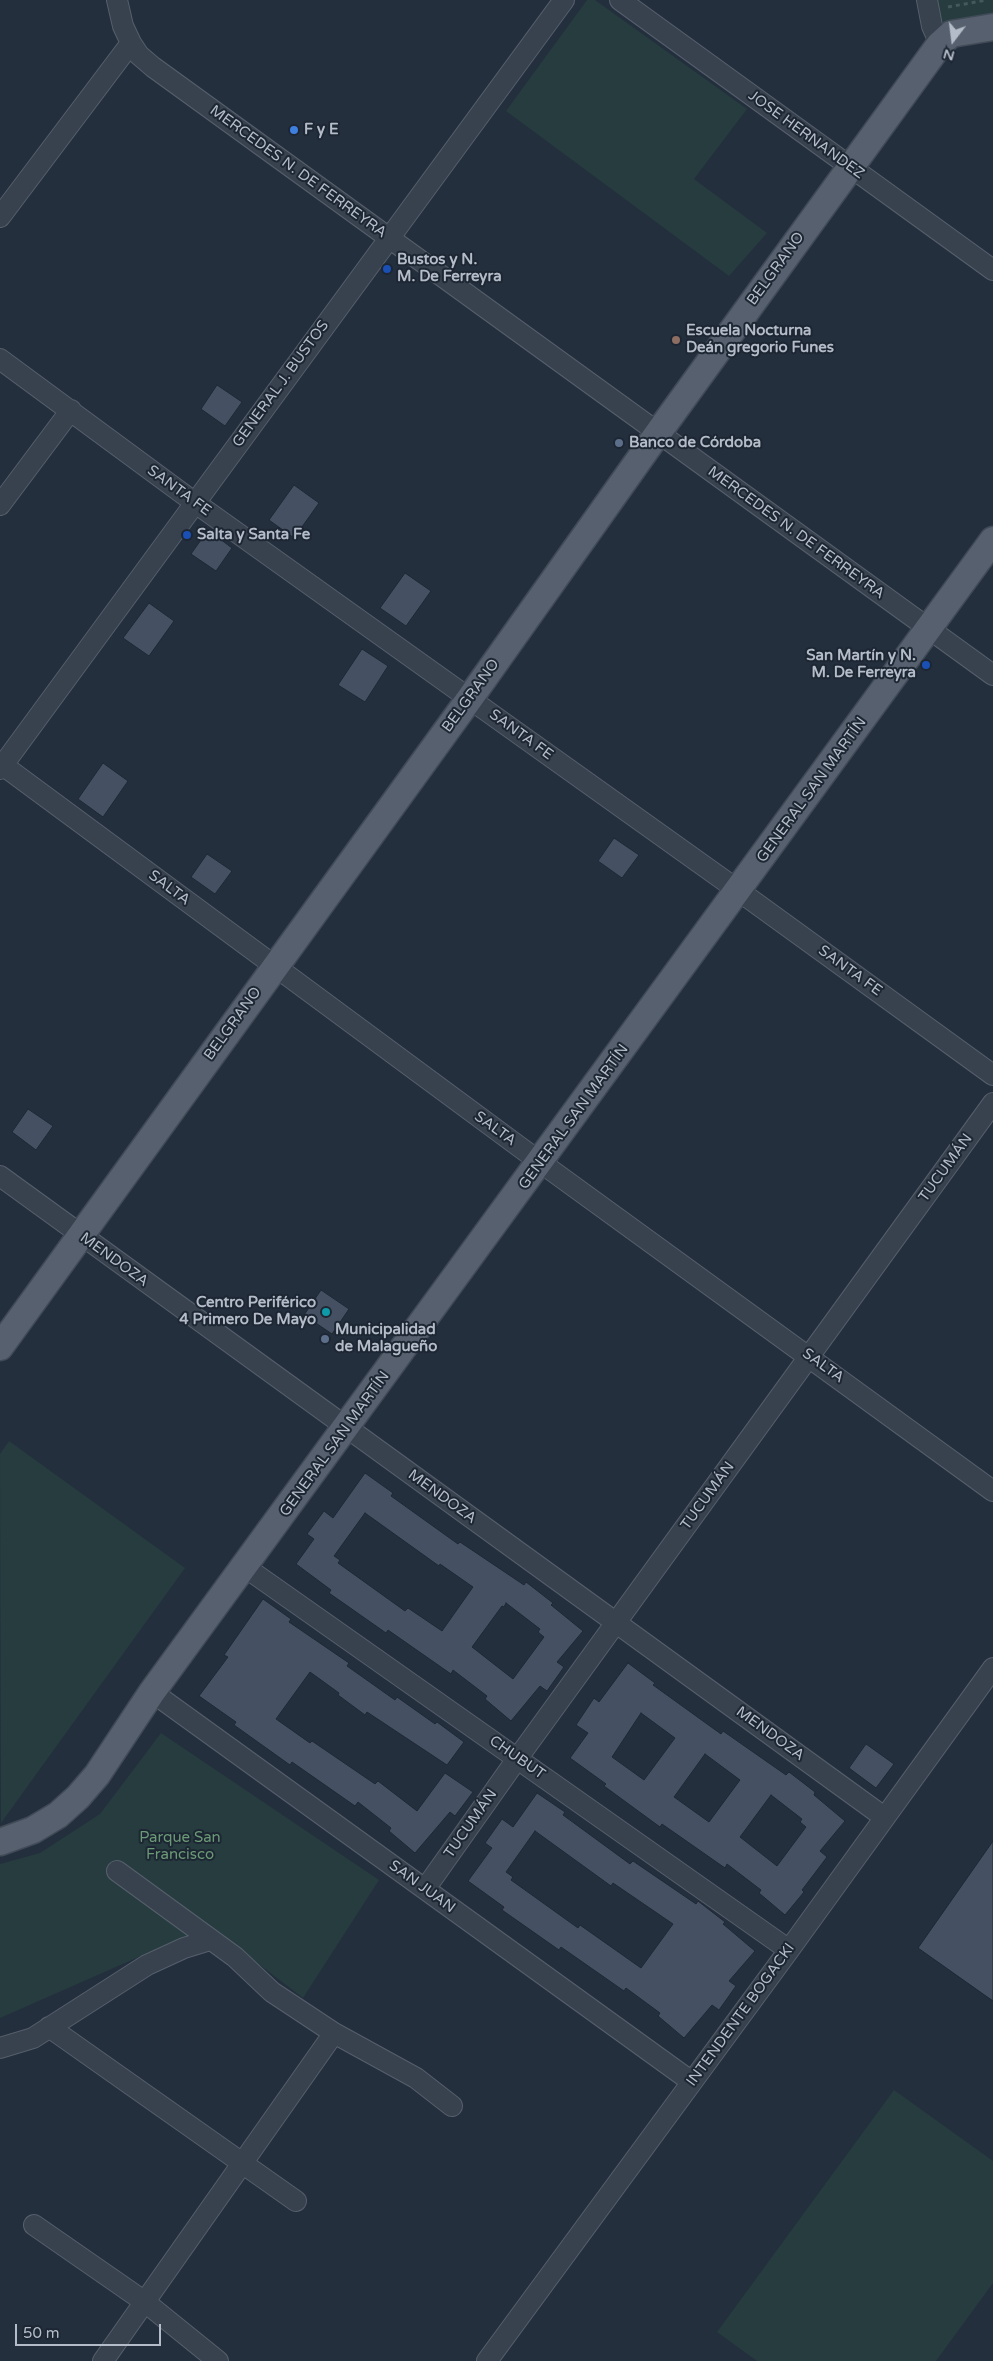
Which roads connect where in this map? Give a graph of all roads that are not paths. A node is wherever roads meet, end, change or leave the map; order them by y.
1 (117, 0) edge
2 (564, 0) edge
3 (620, 0) edge
4 (928, 5) edge
5 (993, 27) edge
6 (131, 43) junction
7 (940, 44) junction
8 (849, 167) junction
9 (0, 217) edge
10 (388, 237) junction
11 (993, 270) edge
12 (0, 360) edge
13 (70, 410) junction
14 (658, 433) junction
15 (194, 502) junction
16 (0, 505) edge
17 (993, 540) edge
18 (929, 628) junction
19 (993, 675) edge
20 (470, 698) junction
21 (1, 766) edge
22 (739, 891) junction
23 (274, 966) junction
24 (993, 1075) edge
25 (993, 1103) edge
26 (540, 1162) junction
27 (0, 1176) edge
28 (80, 1235) junction
29 (0, 1347) edge
30 (809, 1356) junction
31 (347, 1428) junction
32 (993, 1491) edge
33 (245, 1567) junction
34 (617, 1623) junction
35 (993, 1668) edge
36 (152, 1692) junction
37 (517, 1758) junction
38 (884, 1818) junction
39 (0, 1842) edge
40 (117, 1871) dead end
41 (425, 1889) junction
42 (210, 1940) junction
43 (789, 1950) junction
44 (49, 2027) junction
45 (334, 2033) junction
46 (0, 2048) edge
47 (692, 2082) junction
48 (452, 2106) dead end
49 (242, 2164) junction
50 (296, 2202) dead end
51 (34, 2225) dead end
52 (145, 2302) junction
53 (103, 2361) edge
54 (218, 2361) edge
55 (487, 2361) edge

1 - 6 street, MERCEDES N. DE FERREYRA
2 - 10 street, GENERAL J. BUSTOS
3 - 8 street, JOSE HERNANDEZ
4 - 7 street
5 - 7 main road
6 - 9 street
6 - 10 street, MERCEDES N. DE FERREYRA
7 - 8 main road, BELGRANO
8 - 11 street, JOSE HERNANDEZ
8 - 14 main road, BELGRANO
10 - 14 street, MERCEDES N. DE FERREYRA
10 - 15 street, GENERAL J. BUSTOS
12 - 13 street, SANTA FE
13 - 15 street, SANTA FE
13 - 16 street
14 - 18 street, MERCEDES N. DE FERREYRA
14 - 20 main road, BELGRANO
15 - 20 street, SANTA FE
15 - 21 street, GENERAL J. BUSTOS
17 - 18 main road, GENERAL SAN MARTÍN
18 - 19 street, MERCEDES N. DE FERREYRA
18 - 22 main road, GENERAL SAN MARTÍN
20 - 22 street, SANTA FE
20 - 23 main road, BELGRANO
21 - 23 street, SALTA
22 - 24 street, SANTA FE
22 - 26 main road, GENERAL SAN MARTÍN
23 - 26 street, SALTA
23 - 28 main road, BELGRANO
25 - 30 street, TUCUMÁN
26 - 30 street, SALTA
26 - 31 main road, GENERAL SAN MARTÍN
27 - 28 street, MENDOZA
28 - 29 main road, BELGRANO
28 - 31 street, MENDOZA
30 - 32 street, SALTA
30 - 34 street, TUCUMÁN
31 - 33 main road, GENERAL SAN MARTÍN
31 - 34 street, MENDOZA
33 - 36 main road, GENERAL SAN MARTÍN
33 - 37 street, CHUBUT
34 - 37 street, TUCUMÁN
34 - 38 street, MENDOZA
35 - 38 street, INTENDENTE BOGACKI
36 - 39 main road, GENERAL SAN MARTÍN
36 - 41 street, SAN JUAN
37 - 41 street, TUCUMÁN
37 - 43 street, CHUBUT
38 - 43 street, INTENDENTE BOGACKI
40 - 42 street
41 - 47 street, SAN JUAN
42 - 44 street
42 - 45 street
43 - 47 street, INTENDENTE BOGACKI
44 - 46 street
44 - 49 street
45 - 48 street
45 - 49 street
47 - 55 street, INTENDENTE BOGACKI
49 - 50 street
49 - 52 street
51 - 52 street
52 - 53 street
52 - 54 street

